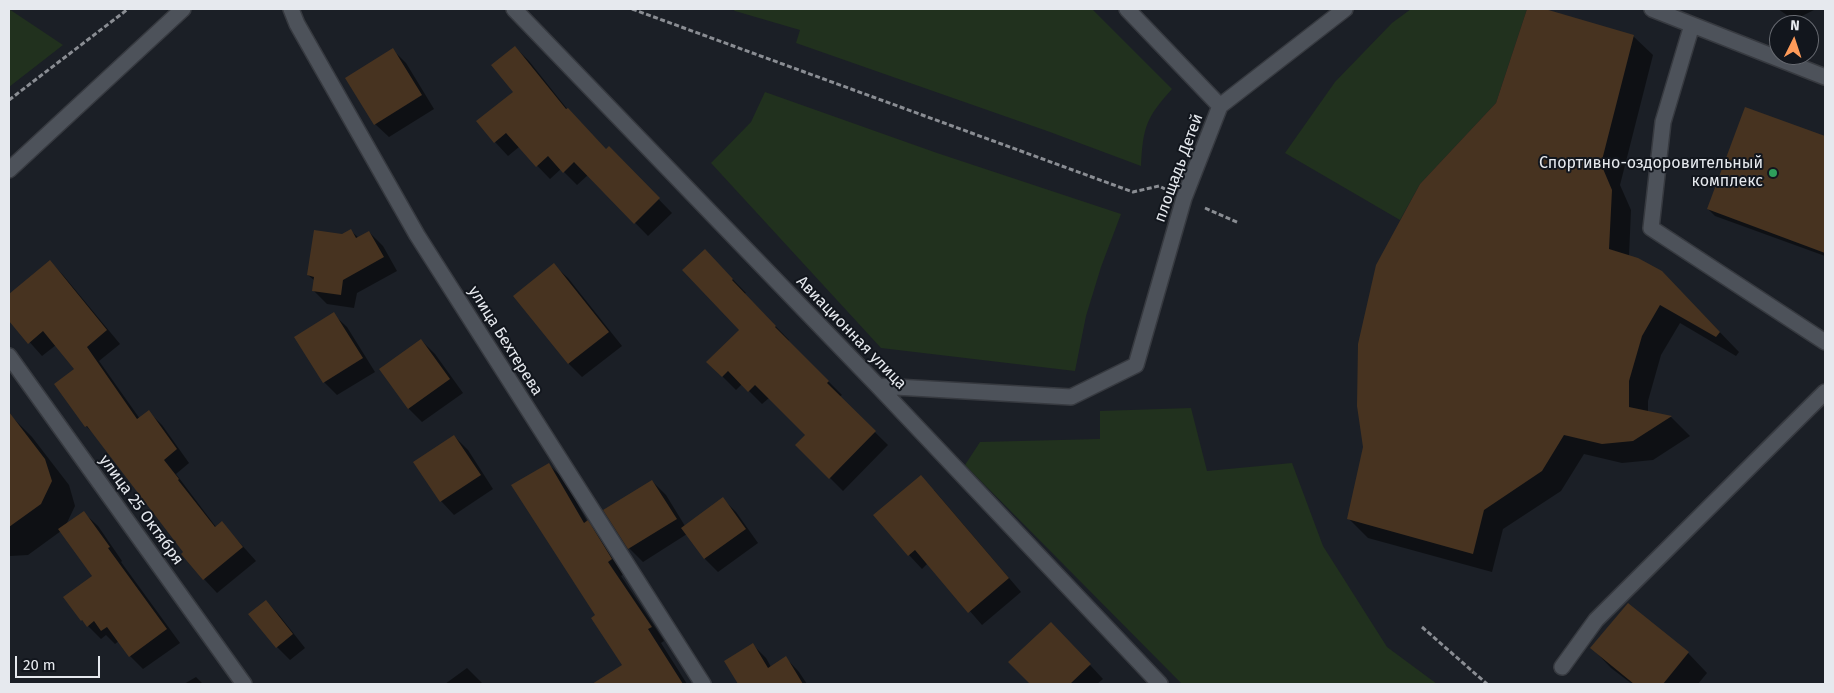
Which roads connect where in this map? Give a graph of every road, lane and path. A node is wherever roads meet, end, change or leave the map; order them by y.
1 (128, 9) edge
2 (183, 9) edge
3 (291, 9) edge
4 (514, 9) edge
5 (632, 9) edge
6 (1127, 9) edge
7 (1345, 9) edge
8 (1652, 9) edge
9 (1692, 25) junction
10 (1825, 77) edge
11 (9, 100) edge
12 (1220, 106) junction
13 (9, 170) edge
14 (1160, 186) dead end
15 (1825, 342) edge
16 (9, 356) edge
17 (878, 386) junction
18 (1825, 392) edge
19 (1422, 627) dead end
20 (1562, 667) dead end
21 (244, 684) edge
22 (703, 684) edge
23 (1160, 684) edge
24 (1488, 684) edge

1 - 11 path
2 - 13 street
3 - 22 street, улица Бехтерева
4 - 17 street, Авиационная улица
5 - 14 path
6 - 12 street
7 - 12 street, площадь Детей
8 - 9 street
9 - 10 street
9 - 15 street
12 - 17 street, площадь Детей
16 - 21 street, улица 25 Октября
17 - 23 street, Авиационная улица
18 - 20 street
19 - 24 path

